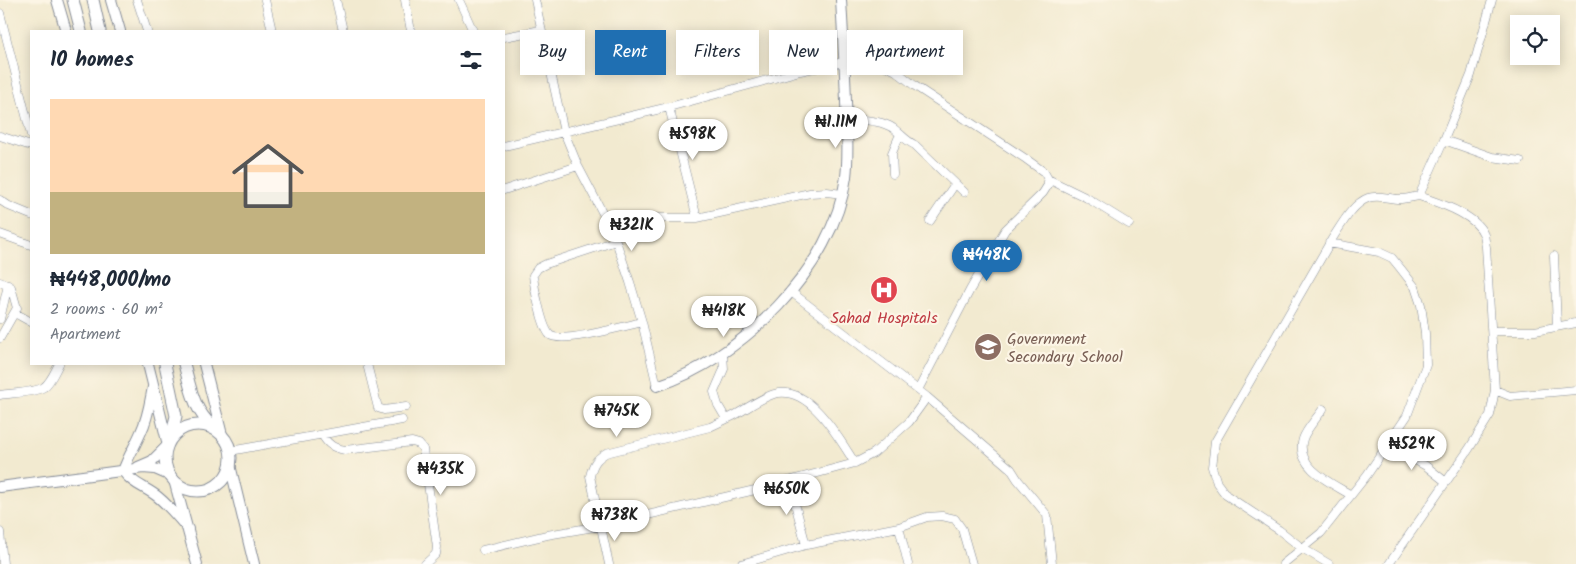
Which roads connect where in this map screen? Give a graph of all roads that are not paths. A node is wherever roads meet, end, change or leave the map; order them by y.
1 (57, 0) edge
2 (73, 0) edge
3 (92, 0) edge
4 (111, 0) edge
5 (137, 0) edge
6 (265, 0) edge
7 (336, 0) edge
8 (405, 0) edge
9 (459, 0) edge
10 (535, 0) edge
11 (841, 0) edge
12 (1492, 0) edge
13 (0, 13) edge
14 (66, 30) edge
15 (81, 30) edge
16 (100, 30) edge
17 (120, 30) edge
18 (147, 30) edge
19 (272, 30) edge
20 (343, 30) edge
21 (411, 30) edge
22 (473, 30) edge
23 (541, 30) edge
24 (520, 34) edge
25 (505, 37) edge
26 (844, 62) junction
27 (551, 75) edge
28 (669, 107) junction
29 (847, 118) junction
30 (30, 131) edge
31 (564, 132) junction
32 (900, 134) junction
33 (0, 136) edge
34 (1444, 140) junction
35 (30, 146) edge
36 (505, 146) edge
37 (1520, 160) dead end
38 (578, 166) junction
39 (893, 174) dead end
40 (1048, 179) junction
41 (955, 184) junction
42 (505, 190) edge
43 (964, 192) dead end
44 (842, 194) junction
45 (1419, 196) junction
46 (0, 200) edge
47 (30, 215) edge
48 (656, 218) dead end
49 (696, 218) junction
50 (930, 222) dead end
51 (1128, 224) dead end
52 (0, 234) edge
53 (616, 241) junction
54 (1329, 243) junction
55 (30, 245) edge
56 (1554, 256) dead end
57 (0, 282) edge
58 (8, 285) junction
59 (790, 291) junction
60 (15, 313) junction
61 (0, 319) edge
62 (30, 321) edge
63 (642, 322) junction
64 (1576, 323) edge
65 (1557, 326) junction
66 (1492, 331) junction
67 (0, 338) edge
68 (723, 355) junction
69 (58, 365) edge
70 (148, 365) edge
71 (165, 365) edge
72 (184, 365) edge
73 (204, 365) edge
74 (367, 365) edge
75 (657, 386) joint
76 (153, 387) junction
77 (918, 390) junction
78 (1495, 390) junction
79 (1576, 390) edge
80 (0, 395) edge
81 (927, 398) junction
82 (406, 407) dead end
83 (1323, 409) dead end
84 (730, 418) junction
85 (402, 420) dead end
86 (220, 433) junction
87 (323, 436) junction
88 (169, 442) junction
89 (1388, 444) junction
90 (230, 451) junction
91 (855, 463) junction
92 (230, 465) junction
93 (124, 471) junction
94 (172, 478) junction
95 (789, 481) junction
96 (1446, 482) junction
97 (0, 487) edge
98 (1351, 494) junction
99 (600, 526) junction
100 (900, 527) junction
101 (188, 529) junction
102 (0, 532) edge
103 (806, 544) junction
104 (1302, 548) junction
105 (483, 550) dead end
106 (3, 564) edge
107 (197, 564) edge
108 (254, 564) edge
109 (425, 564) edge
110 (609, 564) edge
111 (741, 564) edge
112 (908, 564) edge
113 (972, 564) edge
114 (1052, 564) edge
115 (1284, 564) edge
116 (1329, 564) edge
117 (1389, 564) edge

1 - 14 main road
2 - 15 highway
3 - 16 highway
4 - 17 main road
5 - 18 street
6 - 19 street
7 - 20 street
8 - 21 street
9 - 22 street
10 - 23 street
11 - 26 main road
12 - 34 street
13 - 30 street
24 - 25 street
26 - 28 street
26 - 29 main road
26 - 40 street
27 - 31 street
28 - 31 street
28 - 49 street
29 - 32 street
29 - 44 main road
31 - 36 street
31 - 38 street
32 - 39 street
32 - 41 street
33 - 35 street
34 - 37 street
34 - 45 street
38 - 42 street
38 - 53 street
40 - 51 street
40 - 77 street
41 - 43 street
41 - 50 street
44 - 49 street
44 - 59 main road
45 - 54 street
45 - 66 street
46 - 47 street
48 - 49 street
52 - 55 street
53 - 63 street
53 - 63 street
54 - 89 street
54 - 104 street
56 - 65 street
57 - 58 street
58 - 60 street
58 - 61 street
59 - 68 main road
59 - 77 street
60 - 62 street
60 - 67 street
63 - 75 street
64 - 65 street
65 - 66 street
66 - 78 street
68 - 75 main road
68 - 84 street
69 - 80 street
70 - 76 main road
71 - 88 highway
72 - 86 highway
73 - 86 main road
74 - 82 street
76 - 88 main road
76 - 93 main road
77 - 81 street
78 - 79 street
78 - 96 street
81 - 91 street
81 - 114 street
83 - 98 street
84 - 91 street
84 - 99 street
85 - 87 street
86 - 88 highway
86 - 90 highway
87 - 90 street
87 - 109 street
88 - 93 main road
88 - 94 highway
89 - 96 street
89 - 98 street
90 - 92 highway
91 - 95 street
92 - 94 highway
92 - 108 main road
93 - 94 main road
93 - 97 main road
93 - 101 main road
94 - 101 main road
95 - 99 street
95 - 103 street
96 - 117 street
98 - 104 street
99 - 105 street
99 - 110 street
100 - 103 street
100 - 112 street
100 - 113 street
101 - 107 main road
102 - 106 street
103 - 111 street
104 - 115 street
104 - 116 street

